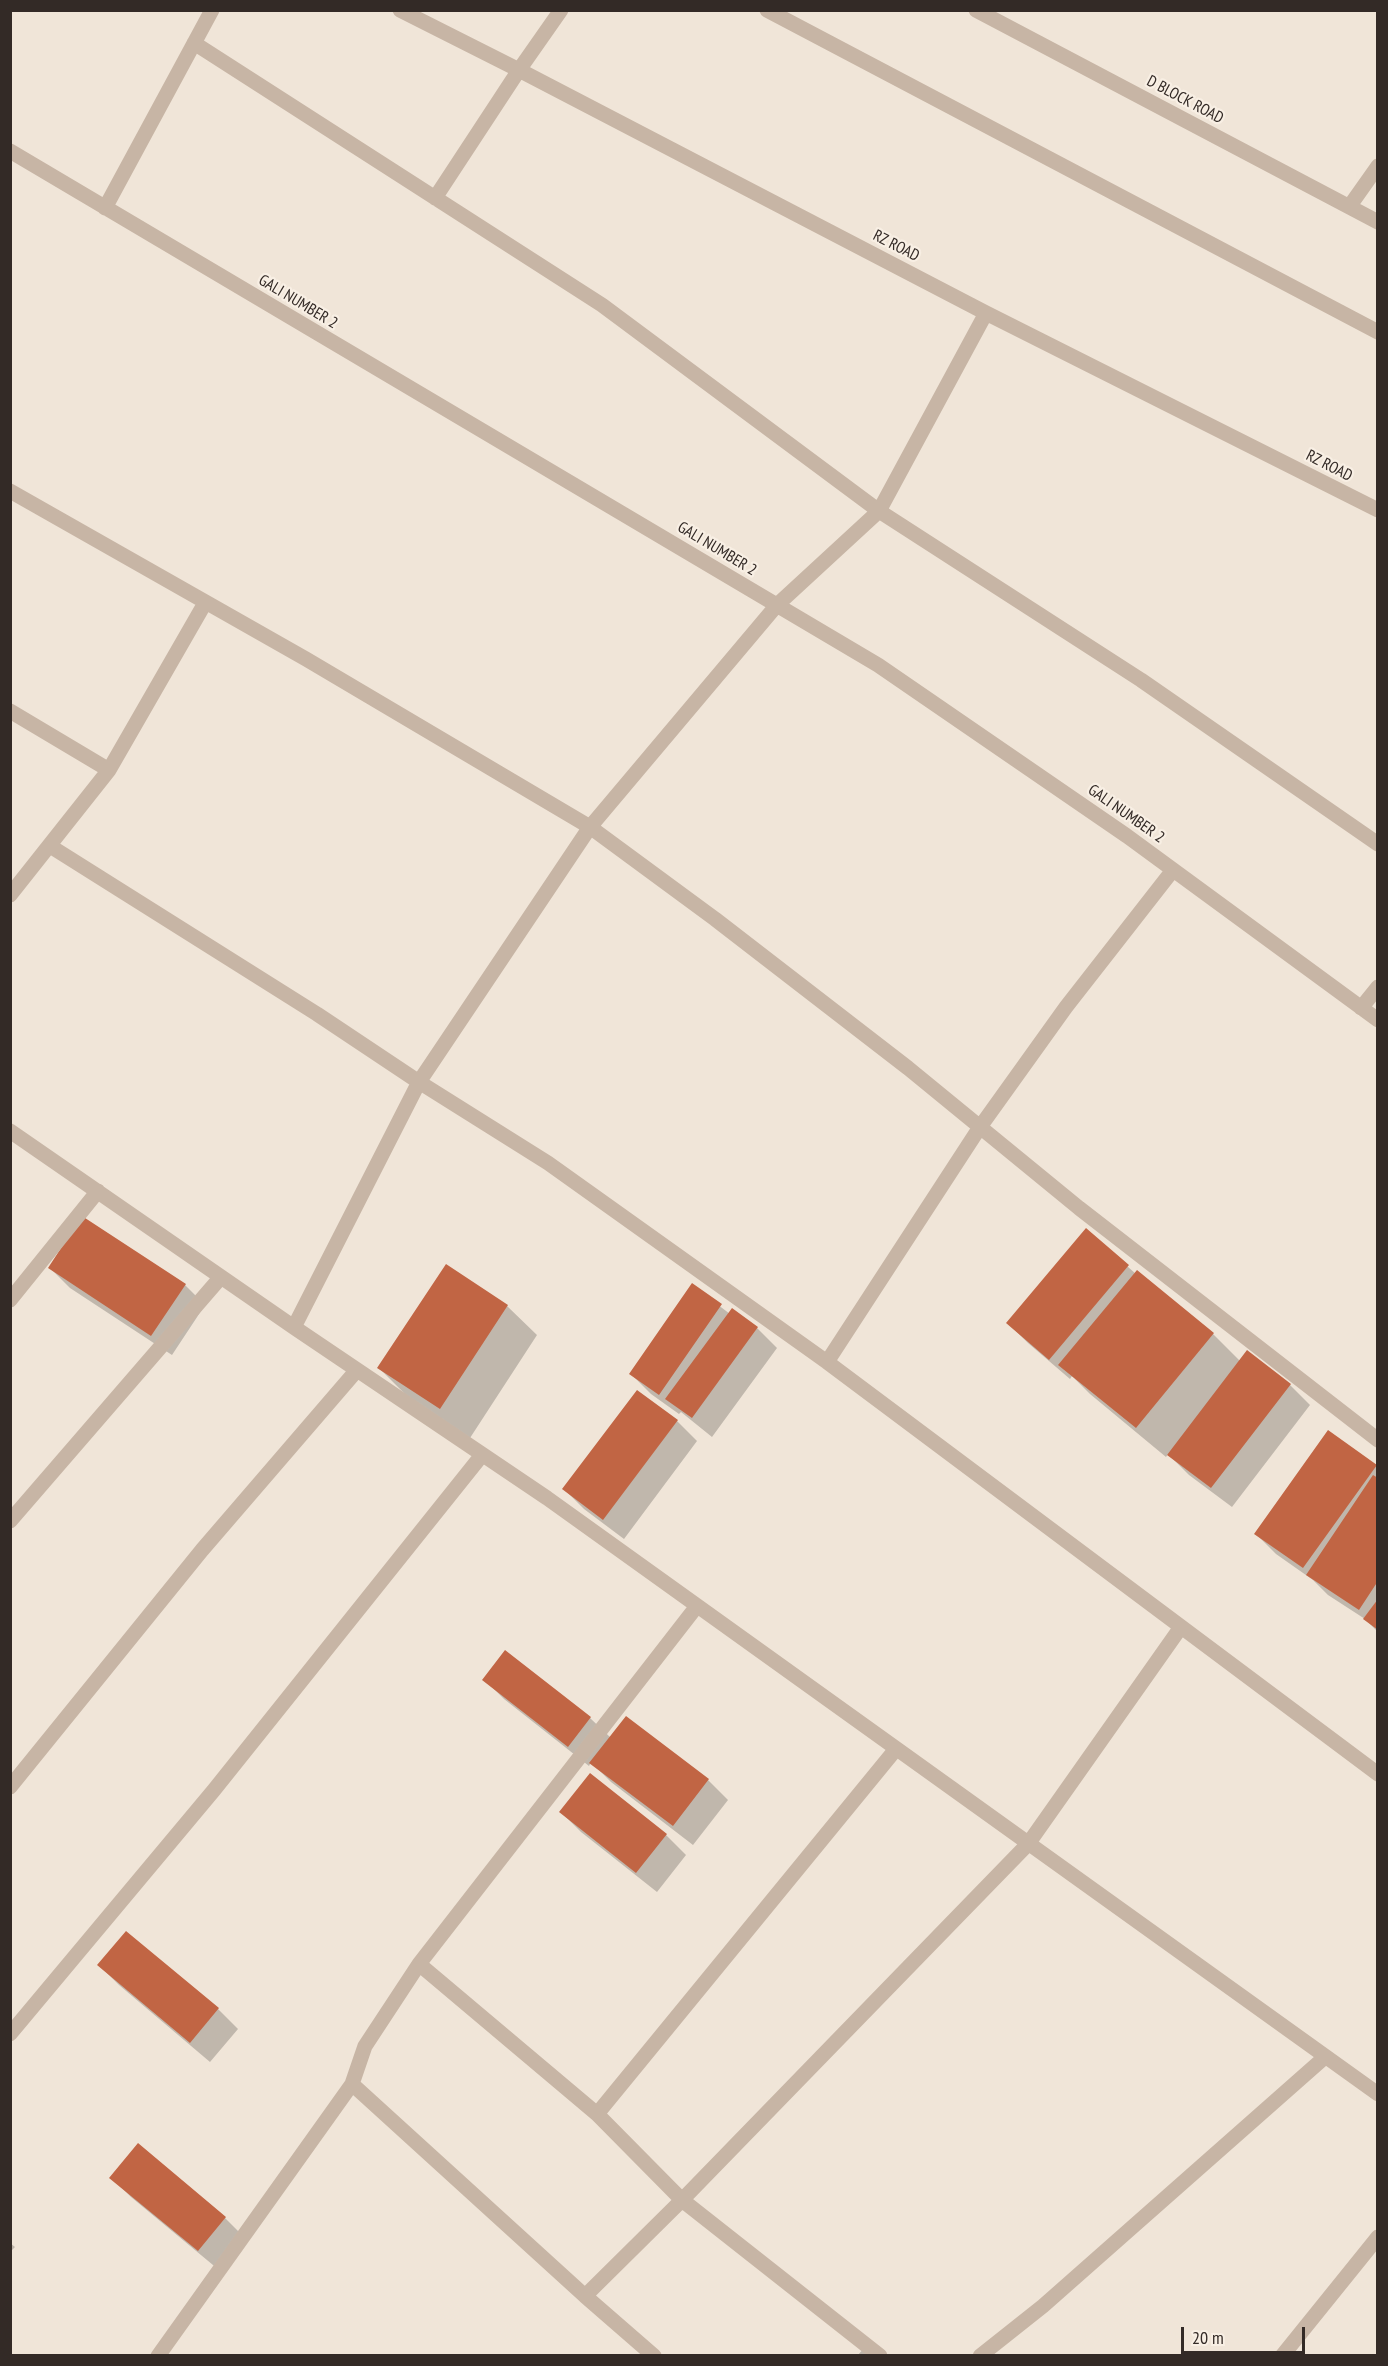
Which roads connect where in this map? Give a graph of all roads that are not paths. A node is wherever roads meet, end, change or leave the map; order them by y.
1 (212, 10) edge
2 (400, 10) edge
3 (561, 10) edge
4 (767, 10) edge
5 (976, 10) edge
6 (194, 43) junction
7 (519, 70) junction
8 (10, 151) edge
9 (1377, 166) edge
10 (435, 198) junction
11 (105, 207) junction
12 (1349, 207) junction
13 (1377, 222) edge
14 (986, 313) junction
15 (1377, 332) edge
16 (10, 491) edge
17 (1377, 510) edge
18 (879, 511) junction
19 (205, 603) junction
20 (777, 605) junction
21 (10, 711) edge
22 (109, 770) junction
23 (590, 827) junction
24 (1377, 844) edge
25 (50, 846) junction
26 (1173, 870) junction
27 (10, 896) edge
28 (1377, 987) edge
29 (1361, 1008) junction
30 (1377, 1020) edge
31 (419, 1082) junction
32 (980, 1127) junction
33 (10, 1131) edge
34 (98, 1191) junction
35 (221, 1277) junction
36 (10, 1300) edge
37 (294, 1327) junction
38 (826, 1362) junction
39 (357, 1370) junction
40 (1377, 1440) edge
41 (482, 1455) junction
42 (10, 1521) edge
43 (697, 1606) junction
44 (1182, 1627) junction
45 (896, 1749) junction
46 (1377, 1774) edge
47 (10, 1787) edge
48 (1028, 1844) junction
49 (419, 1964) junction
50 (10, 2034) edge
51 (1325, 2057) junction
52 (352, 2084) junction
53 (1377, 2094) edge
54 (597, 2114) junction
55 (682, 2200) junction
56 (1377, 2237) edge
57 (585, 2296) junction
58 (158, 2355) edge
59 (654, 2355) edge
60 (880, 2355) edge
61 (980, 2355) edge
62 (1282, 2355) edge

1 - 6 street
2 - 7 street, RZ ROAD
3 - 7 street
4 - 15 street
5 - 12 street, D BLOCK ROAD
6 - 10 street
6 - 11 street
7 - 10 street
7 - 14 street, RZ ROAD
8 - 11 street, GALI NUMBER 2
9 - 12 street
10 - 18 street
11 - 20 street, GALI NUMBER 2
12 - 13 street, D BLOCK ROAD
14 - 17 street, RZ ROAD
14 - 18 street
16 - 19 street
18 - 20 street
18 - 24 street
19 - 22 street
19 - 23 street
20 - 23 street
20 - 26 street, GALI NUMBER 2
21 - 22 street
22 - 25 street
23 - 31 street
23 - 32 street
25 - 27 street
25 - 31 street
26 - 29 street, GALI NUMBER 2
26 - 32 street
28 - 29 street
29 - 30 street, GALI NUMBER 2
31 - 37 street
31 - 38 street
32 - 38 street
32 - 40 street
33 - 34 street
34 - 35 street
34 - 36 street
35 - 37 street
35 - 42 street
37 - 39 street
38 - 44 street
39 - 41 street
39 - 47 street
41 - 43 street
41 - 50 street
43 - 45 street
43 - 49 street
44 - 46 street
44 - 48 street
45 - 48 street
45 - 54 street
48 - 51 street
48 - 55 street
49 - 52 street
49 - 54 street
51 - 53 street
51 - 61 street
52 - 57 street
52 - 58 street
54 - 55 street
55 - 57 street
55 - 60 street
56 - 62 street
57 - 59 street

